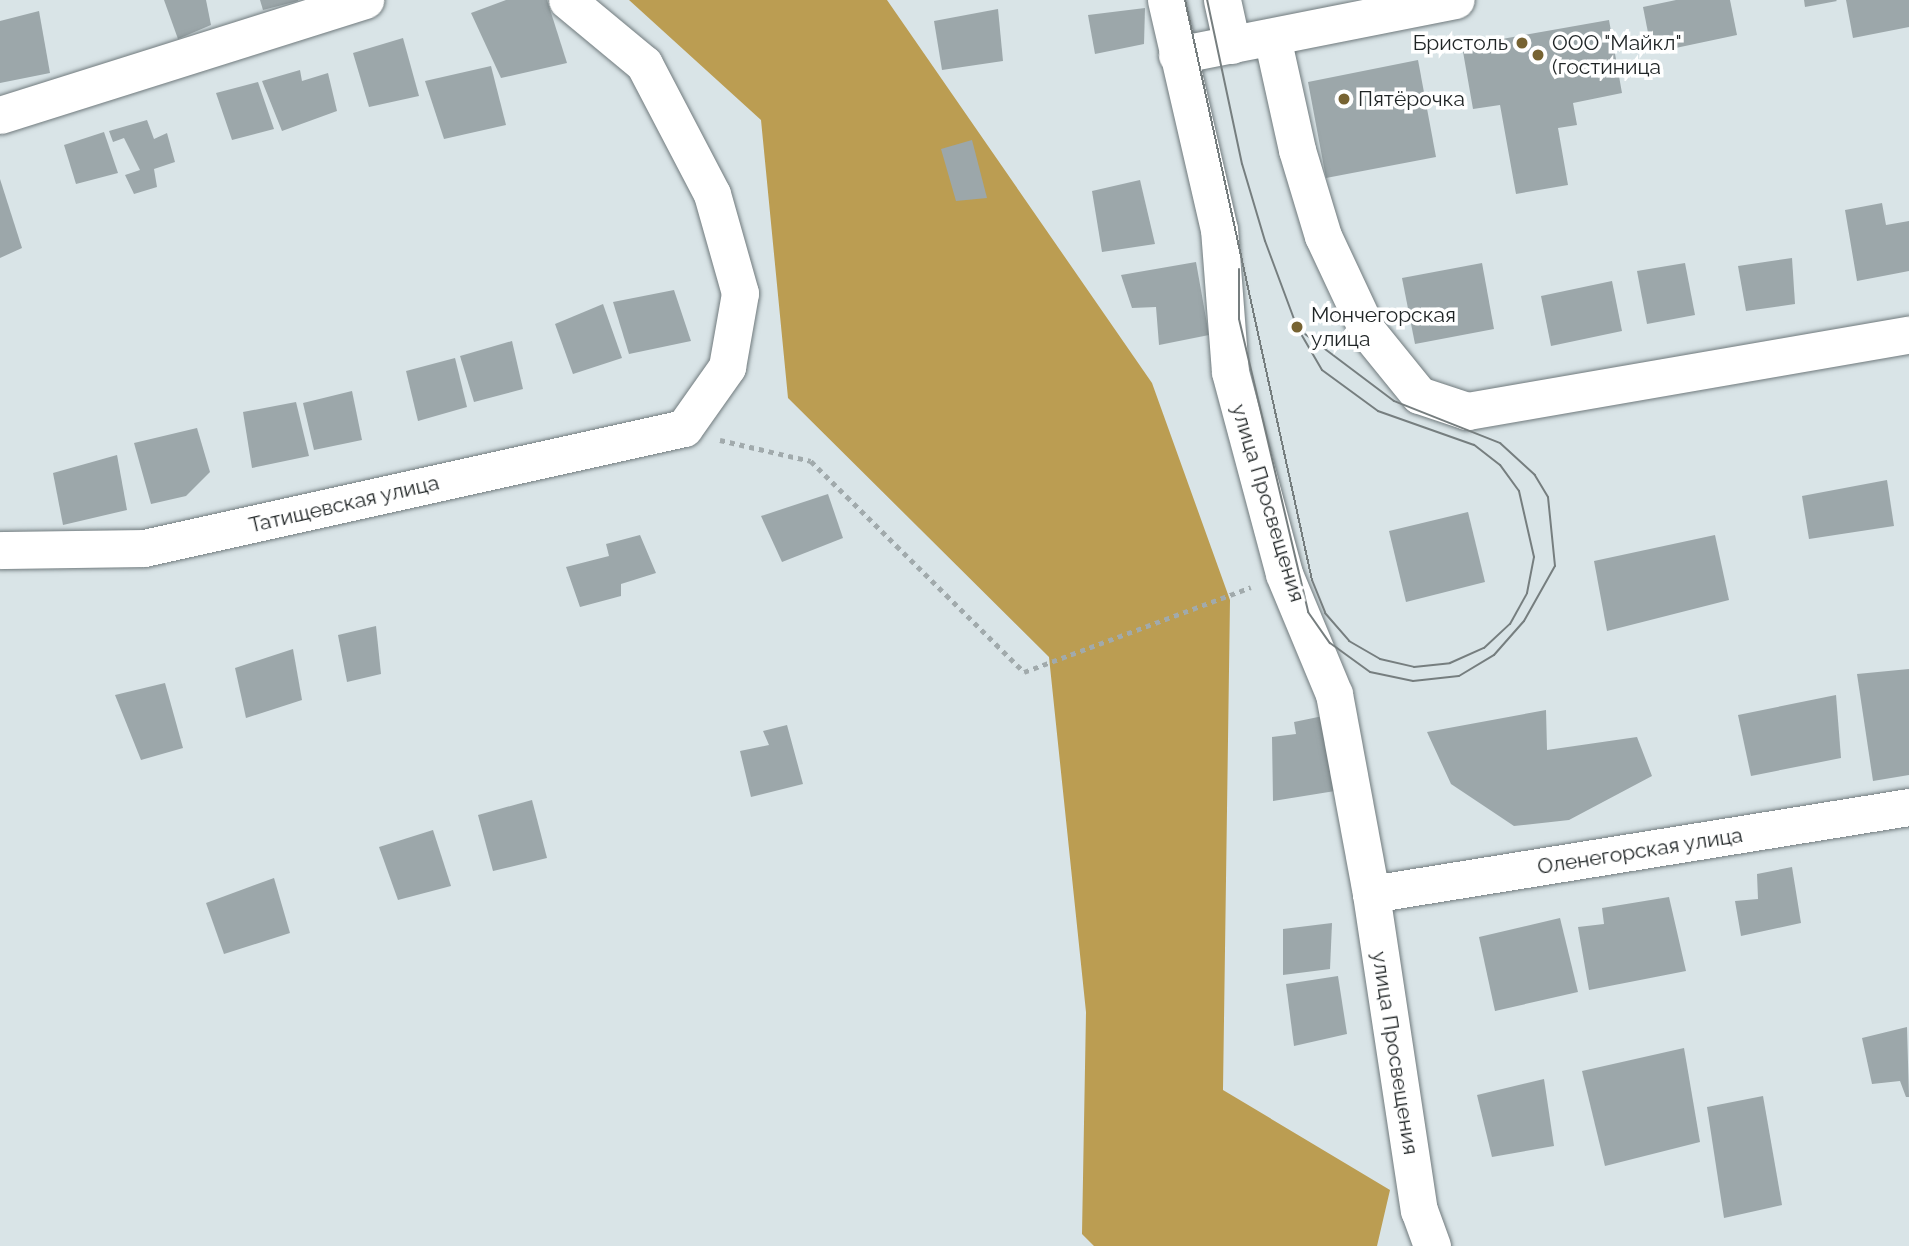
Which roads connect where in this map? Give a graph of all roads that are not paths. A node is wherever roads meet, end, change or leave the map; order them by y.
1 (365, 0) edge
2 (567, 0) edge
3 (1166, 0) edge
4 (1222, 0) edge
5 (1456, 0) edge
6 (1272, 37) junction
7 (1232, 45) junction
8 (1177, 55) junction
9 (0, 115) edge
10 (1909, 335) edge
11 (0, 550) edge
12 (1909, 807) edge
13 (1371, 894) junction
14 (1433, 1246) edge

1 - 9 street
2 - 11 street, Татищевская улица
3 - 8 street, улица Просвещения
4 - 7 street
5 - 6 street
6 - 7 street
6 - 10 street
7 - 8 street
8 - 13 street, улица Просвещения
12 - 13 street, Оленегорская улица
13 - 14 street, улица Просвещения

